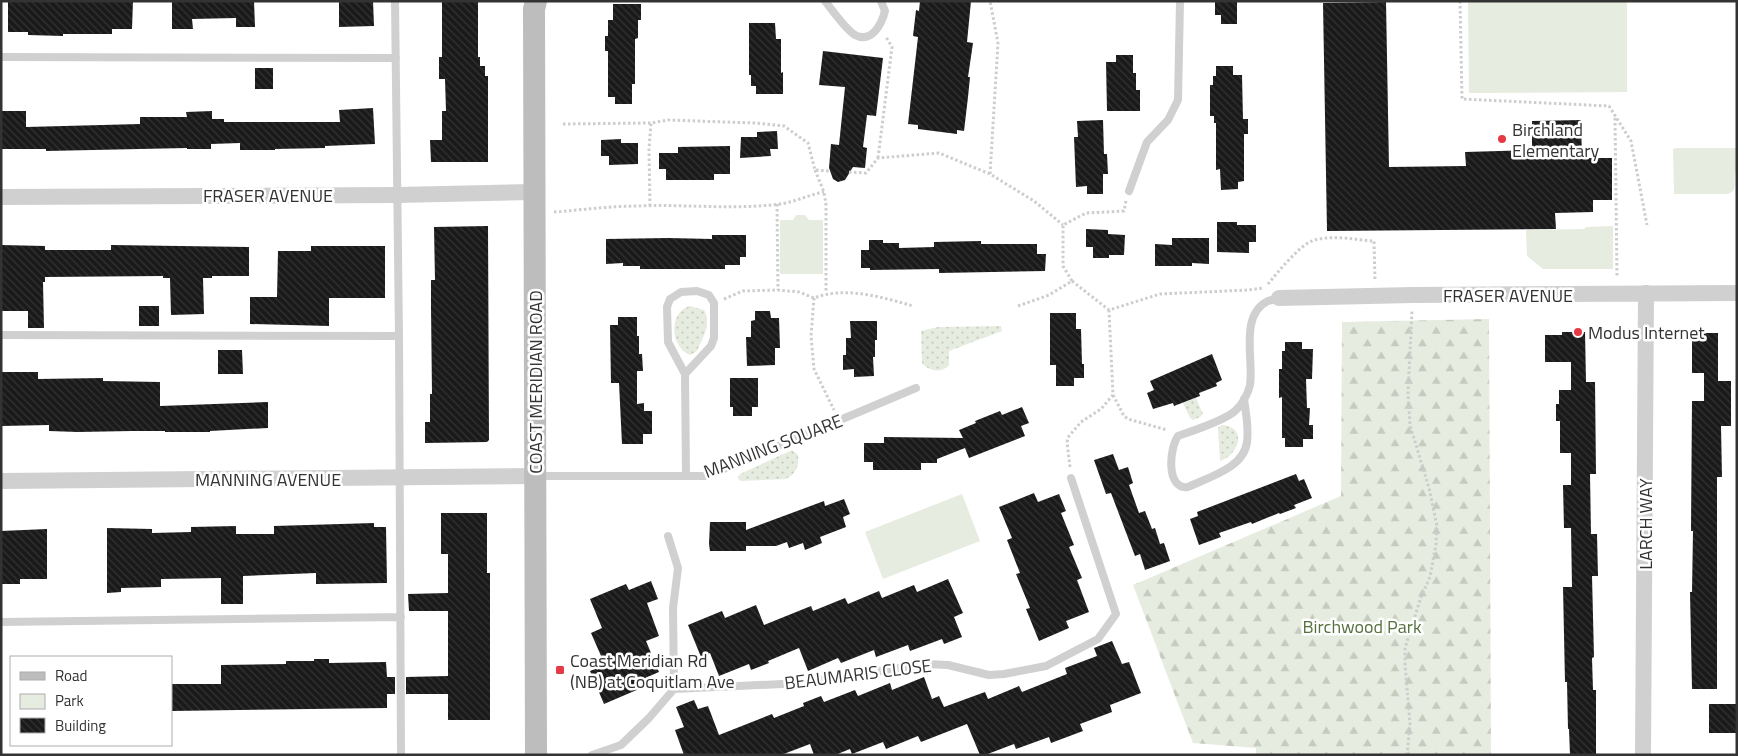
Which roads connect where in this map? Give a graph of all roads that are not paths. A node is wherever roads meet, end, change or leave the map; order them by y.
1 (395, 1) edge
2 (826, 1) edge
3 (881, 1) edge
4 (1180, 1) edge
5 (534, 4) edge
6 (1, 57) edge
7 (396, 58) junction
8 (1129, 191) road end
9 (534, 192) junction
10 (397, 195) junction
11 (1, 197) edge
12 (1646, 293) junction
13 (1737, 293) edge
14 (1279, 298) joint
15 (1, 335) edge
16 (399, 336) junction
17 (685, 374) junction
18 (916, 388) dead end
19 (1244, 399) junction
20 (534, 476) junction
21 (686, 476) junction
22 (399, 478) junction
23 (1072, 478) road end
24 (1, 481) edge
25 (668, 536) dead end
26 (401, 617) junction
27 (1, 622) edge
28 (674, 689) junction
29 (401, 755) edge
30 (536, 755) edge
31 (592, 755) edge
32 (1643, 755) edge

1 - 7 lane
2 - 3 lane
4 - 8 lane
5 - 9 main road, COAST MERIDIAN ROAD
6 - 7 lane
7 - 10 lane
9 - 10 street, FRASER AVENUE
9 - 20 main road, COAST MERIDIAN ROAD
10 - 11 street, FRASER AVENUE
10 - 16 lane
12 - 13 street, FRASER AVENUE
12 - 14 street, FRASER AVENUE
12 - 32 street, LARCH WAY
14 - 19 lane
15 - 16 lane
16 - 22 lane
17 - 17 lane
17 - 21 lane
18 - 21 lane, MANNING SQUARE
19 - 19 lane
20 - 21 lane, MANNING SQUARE
20 - 22 street, MANNING AVENUE
20 - 30 main road, COAST MERIDIAN ROAD
22 - 24 street, MANNING AVENUE
22 - 26 lane
23 - 28 lane, BEAUMARIS CLOSE
25 - 28 lane
26 - 27 lane
26 - 29 lane
28 - 31 lane

